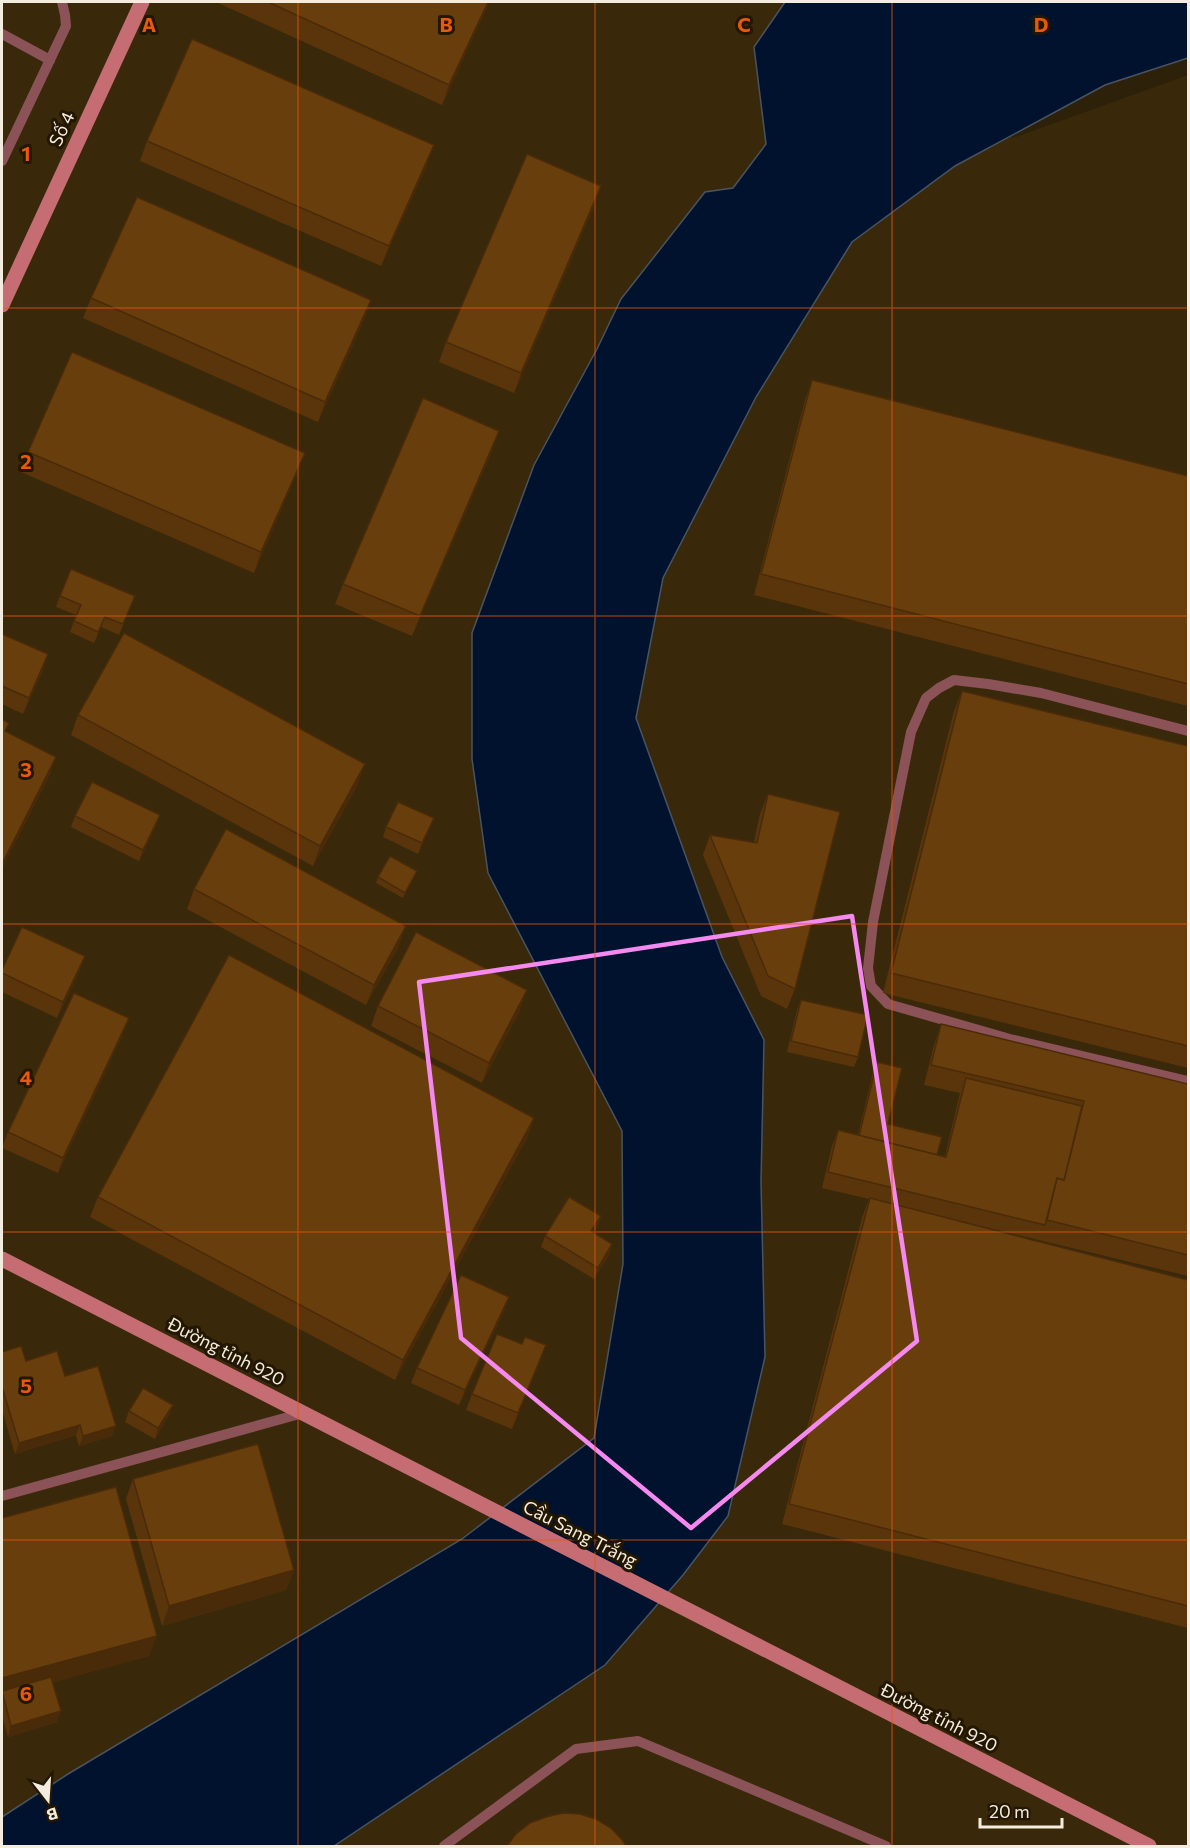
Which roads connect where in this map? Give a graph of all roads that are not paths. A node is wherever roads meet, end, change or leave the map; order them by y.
1 (62, 2) edge
2 (142, 2) edge
3 (2, 34) edge
4 (50, 60) junction
5 (2, 161) edge
6 (2, 305) edge
7 (1188, 731) edge
8 (1188, 1081) edge
9 (2, 1259) edge
10 (303, 1413) junction
11 (432, 1480) joint
12 (2, 1496) edge
13 (711, 1623) joint
14 (444, 1846) edge
15 (886, 1846) edge
16 (1149, 1846) edge

1 - 4 lane
2 - 6 main road, Số 4
3 - 4 lane
4 - 5 lane
7 - 8 lane
9 - 10 main road, Đường tỉnh 920
10 - 11 main road, Đường tỉnh 920
10 - 12 lane
11 - 13 main road, Cầu Sang Trắng
13 - 16 main road, Đường tỉnh 920
14 - 15 lane

